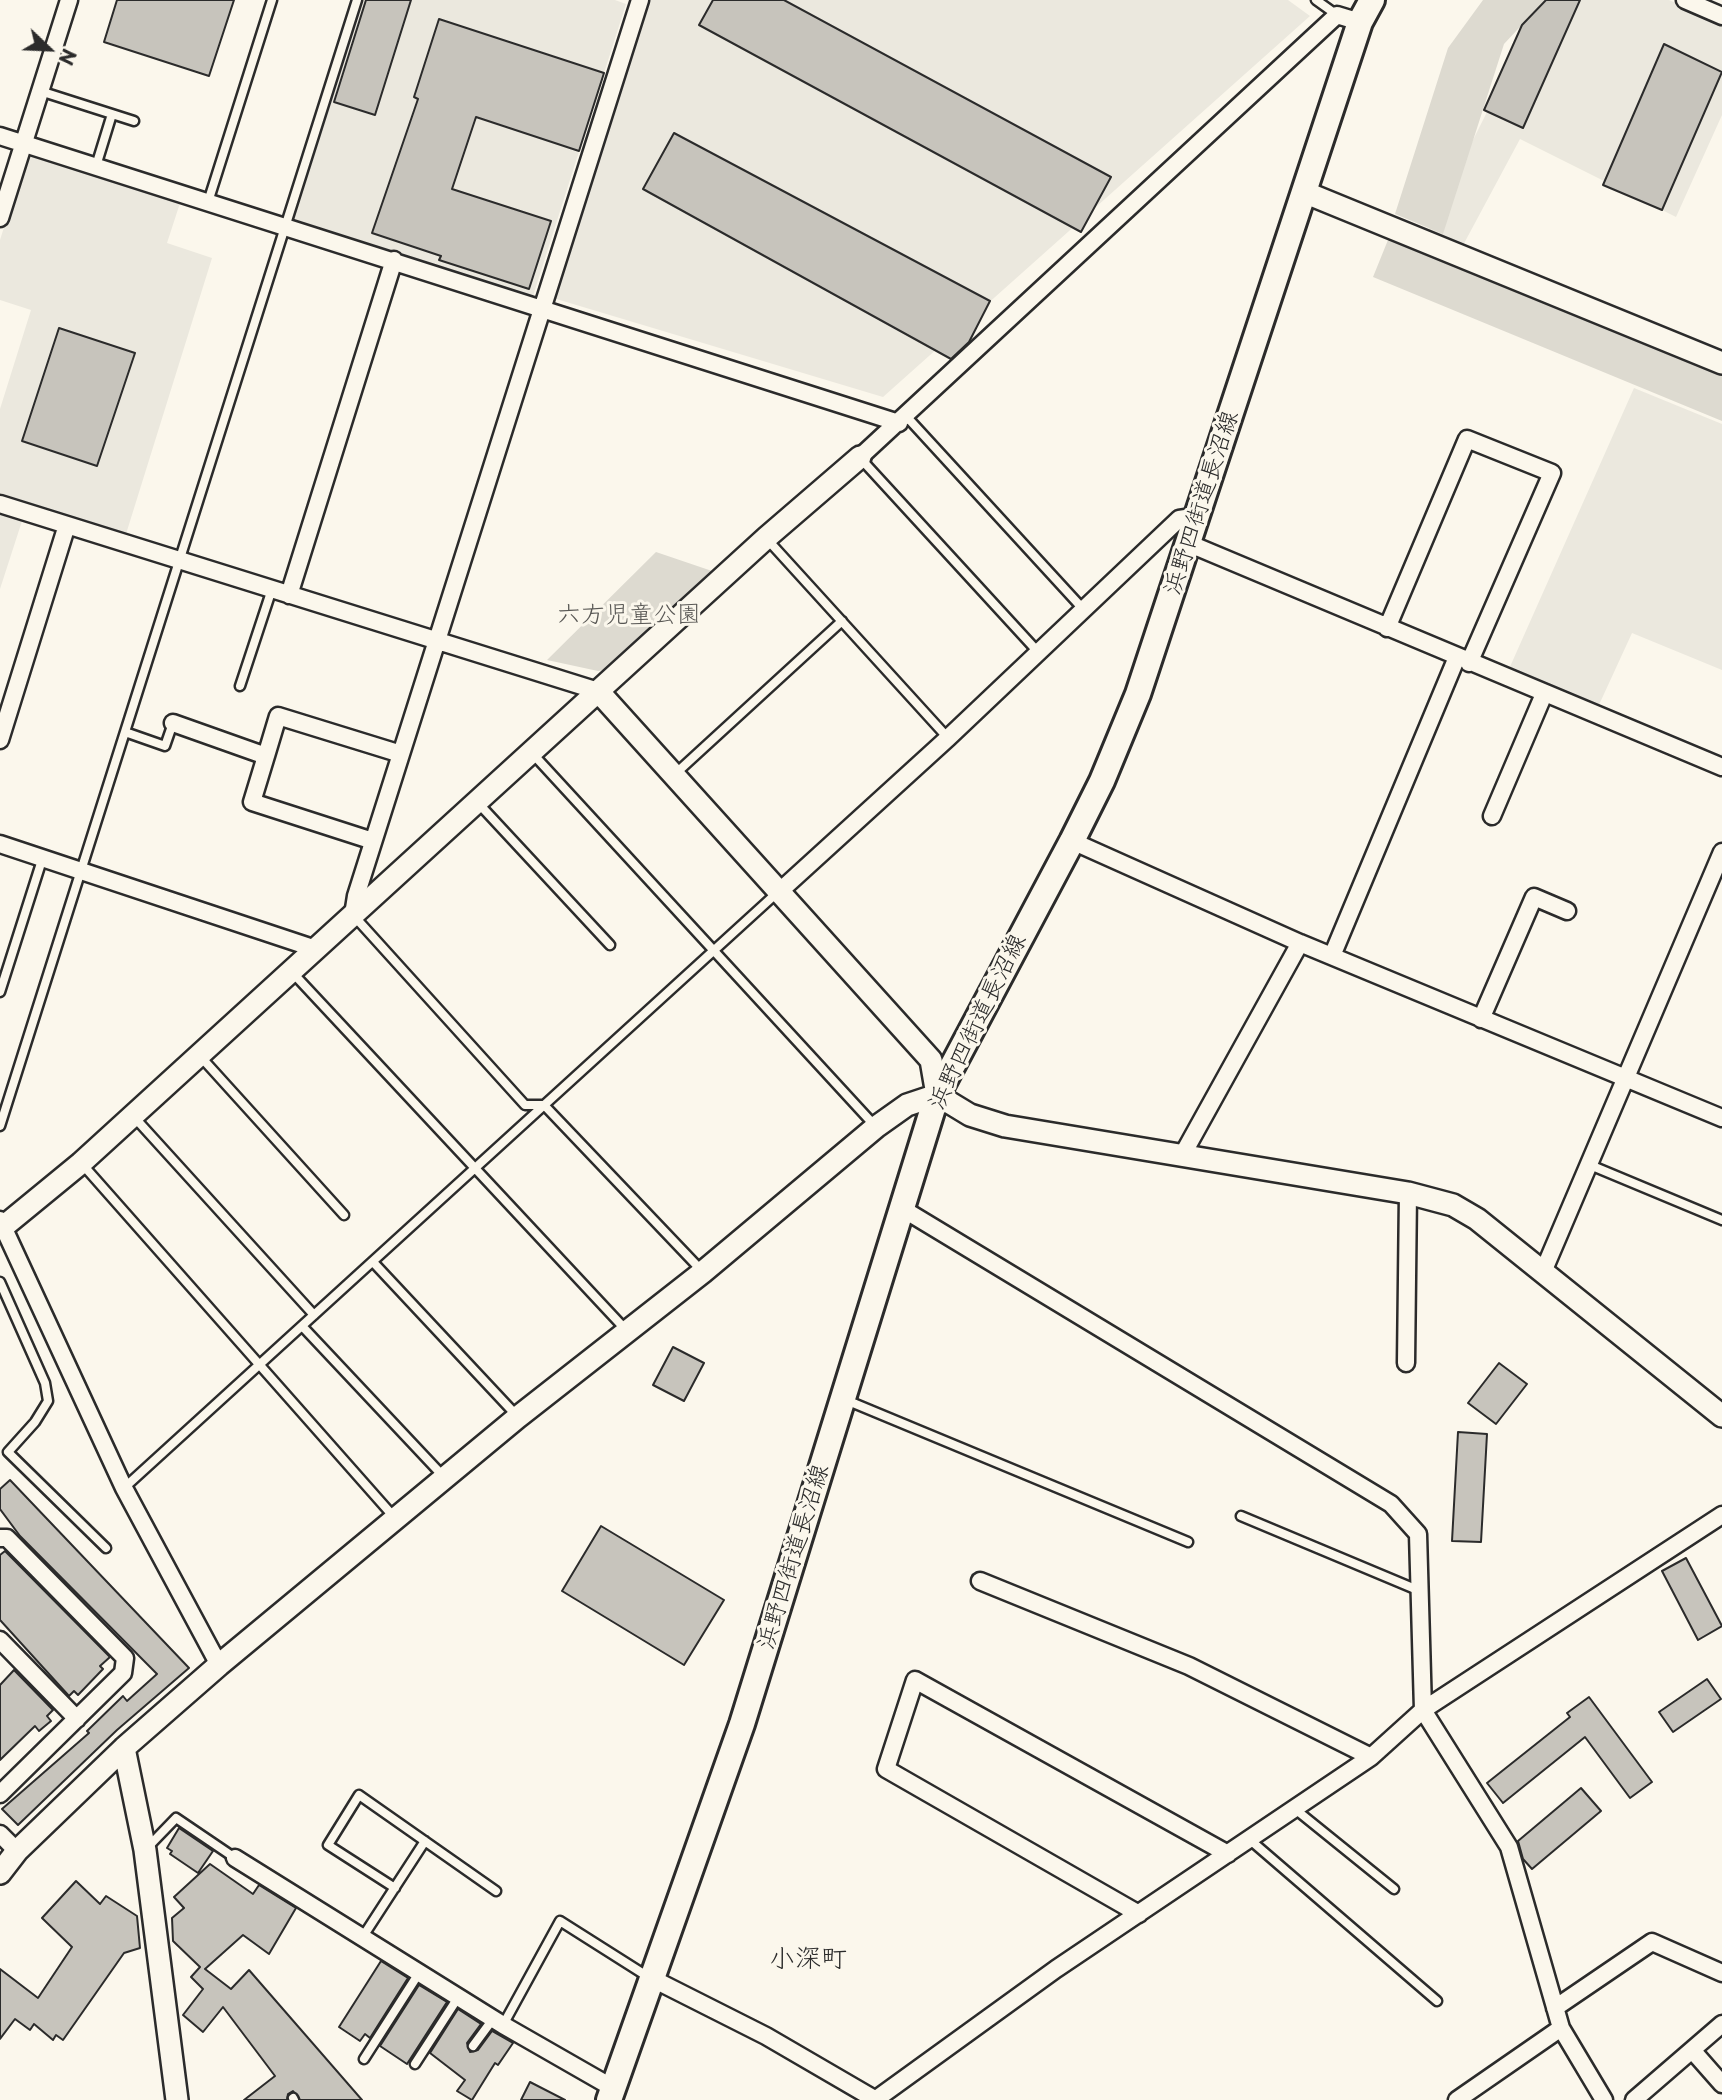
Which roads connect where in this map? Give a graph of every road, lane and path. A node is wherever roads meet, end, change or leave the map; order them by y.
1 (69, 0) edge
2 (272, 0) edge
3 (357, 0) edge
4 (640, 0) edge
5 (1316, 0) edge
6 (1372, 0) edge
7 (1685, 0) edge
8 (1336, 15) junction
9 (1722, 16) edge
10 (1360, 22) junction
11 (40, 91) junction
12 (113, 114) junction
13 (134, 121) dead end
14 (0, 136) edge
15 (24, 143) junction
16 (96, 166) junction
17 (1304, 192) junction
18 (208, 201) junction
19 (0, 218) edge
20 (285, 226) junction
21 (394, 260) junction
22 (543, 307) junction
23 (1722, 363) edge
24 (903, 419) junction
25 (860, 457) junction
26 (0, 504) edge
27 (1199, 516) junction
28 (67, 525) junction
29 (766, 538) junction
30 (1190, 544) junction
31 (180, 560) junction
32 (272, 589) junction
33 (289, 595) junction
34 (1084, 610) junction
35 (842, 621) junction
36 (1387, 628) junction
37 (437, 641) junction
38 (1039, 653) junction
39 (1463, 660) junction
40 (240, 686) dead end
41 (598, 691) junction
42 (1544, 694) junction
43 (173, 723) joint
44 (125, 732) junction
45 (948, 738) junction
46 (0, 740) edge
47 (531, 752) junction
48 (401, 754) junction
49 (266, 757) junction
50 (1722, 767) edge
51 (674, 775) junction
52 (477, 802) junction
53 (1492, 816) dead end
54 (373, 841) junction
55 (1072, 841) junction
56 (0, 844) edge
57 (1722, 852) edge
58 (42, 860) junction
59 (80, 873) junction
60 (780, 891) junction
61 (1567, 911) dead end
62 (353, 915) junction
63 (1300, 943) junction
64 (610, 946) dead end
65 (316, 948) junction
66 (713, 952) junction
67 (1332, 956) junction
68 (291, 971) junction
69 (0, 992) edge
70 (1481, 1020) junction
71 (200, 1055) junction
72 (1625, 1078) junction
73 (937, 1095) junction
74 (544, 1105) junction
75 (133, 1116) junction
76 (1722, 1118) edge
77 (0, 1126) edge
78 (876, 1127) junction
79 (1183, 1154) junction
80 (81, 1163) junction
81 (1590, 1165) junction
82 (474, 1169) junction
83 (1408, 1193) junction
84 (903, 1209) junction
85 (344, 1215) dead end
86 (1722, 1220) edge
87 (2, 1223) edge
88 (373, 1262) junction
89 (703, 1272) junction
90 (1543, 1272) junction
91 (0, 1282) edge
92 (314, 1315) junction
93 (302, 1326) junction
94 (627, 1331) junction
95 (1406, 1363) dead end
96 (259, 1365) junction
97 (844, 1399) junction
98 (1722, 1416) edge
99 (518, 1417) junction
100 (4, 1453) edge
101 (445, 1478) junction
102 (124, 1488) junction
103 (1722, 1515) edge
104 (1241, 1516) dead end
105 (396, 1519) junction
106 (0, 1538) edge
107 (1188, 1542) dead end
108 (106, 1549) dead end
109 (980, 1581) dead end
110 (1420, 1591) junction
111 (4, 1651) edge
112 (219, 1665) junction
113 (1423, 1710) junction
114 (77, 1718) junction
115 (124, 1748) junction
116 (1371, 1757) junction
117 (0, 1794) edge
118 (1295, 1809) junction
119 (0, 1834) edge
120 (1249, 1839) junction
121 (425, 1841) junction
122 (145, 1850) junction
123 (17, 1851) junction
124 (1228, 1854) junction
125 (235, 1858) joint
126 (0, 1872) edge
127 (395, 1888) junction
128 (1394, 1889) dead end
129 (496, 1891) dead end
130 (1139, 1914) junction
131 (362, 1938) junction
132 (419, 1973) junction
133 (1722, 1973) edge
134 (653, 1979) junction
135 (459, 1996) junction
136 (1437, 2001) dead end
137 (1555, 2008) junction
138 (498, 2022) junction
139 (1722, 2024) edge
140 (1561, 2028) junction
141 (473, 2046) dead end
142 (1692, 2050) junction
143 (364, 2059) dead end
144 (415, 2064) dead end
145 (1722, 2084) edge
146 (611, 2094) edge
147 (177, 2100) edge
148 (875, 2100) edge
149 (1457, 2100) edge
150 (1604, 2100) edge
151 (1634, 2100) edge

1 - 11 street
2 - 18 lane
3 - 20 lane
4 - 22 street
5 - 8 lane
6 - 10 main road, 浜野四街道長沼線
7 - 9 street
8 - 10 street
8 - 24 street
10 - 17 main road, 浜野四街道長沼線
11 - 12 lane
11 - 15 street
12 - 13 lane
12 - 16 lane
14 - 15 street
15 - 16 street
15 - 19 street
16 - 18 street
17 - 23 street
17 - 27 main road, 浜野四街道長沼線
18 - 20 street
20 - 21 street
20 - 31 lane
21 - 22 street
21 - 33 street
22 - 24 street
22 - 37 street
24 - 25 street
24 - 34 lane
25 - 29 street
25 - 38 lane
26 - 28 street
27 - 30 main road, 浜野四街道長沼線
27 - 34 street
28 - 31 street
28 - 46 street
29 - 35 lane
29 - 41 street
30 - 36 street
30 - 55 main road, 浜野四街道長沼線
31 - 32 street
31 - 44 lane
32 - 33 street
32 - 40 lane
33 - 37 street
34 - 38 street
35 - 45 lane
35 - 51 lane
36 - 39 street
36 - 39 street
37 - 41 street
37 - 48 street
38 - 45 street
39 - 42 street
39 - 67 street
41 - 47 street
41 - 51 street
42 - 50 street
42 - 53 street
43 - 44 lane
43 - 49 street
44 - 59 lane
45 - 60 street
47 - 52 street
47 - 66 lane
48 - 49 street
48 - 54 street
49 - 54 street
51 - 60 street
52 - 62 street
52 - 64 lane
54 - 62 street
55 - 63 street
55 - 73 main road, 浜野四街道長沼線
56 - 58 street
57 - 72 street
58 - 59 street
58 - 69 lane
59 - 65 street
59 - 77 lane
60 - 66 lane
60 - 73 street
61 - 70 street
62 - 65 street
62 - 74 lane
63 - 67 street
63 - 79 street
65 - 68 street
66 - 74 lane
66 - 78 lane
67 - 70 street
68 - 71 street
68 - 82 lane
70 - 72 street
71 - 75 street
71 - 85 lane
72 - 76 street
72 - 81 street
73 - 78 street
73 - 79 street
73 - 84 main road, 浜野四街道長沼線
74 - 82 lane
74 - 89 lane
75 - 80 street
75 - 92 lane
78 - 89 street
79 - 83 street
80 - 87 street
80 - 96 lane
81 - 86 lane
81 - 90 street
82 - 88 lane
82 - 94 lane
83 - 90 street
83 - 95 street
84 - 97 main road, 浜野四街道長沼線
84 - 110 street
87 - 102 street
88 - 92 lane
88 - 99 lane
89 - 94 street
90 - 98 street
91 - 100 lane
92 - 93 lane
93 - 96 lane
93 - 101 lane
94 - 99 street
96 - 102 lane
96 - 105 lane
97 - 107 lane
97 - 134 main road, 浜野四街道長沼線
99 - 101 street
100 - 108 lane
101 - 105 street
102 - 112 street
103 - 113 street
104 - 110 lane
105 - 112 street
106 - 114 street
109 - 116 street
110 - 113 street
111 - 114 street
112 - 115 street
113 - 116 street
113 - 137 street
114 - 117 street
115 - 122 street
115 - 123 street
116 - 118 street
118 - 120 street
118 - 128 lane
119 - 123 street
120 - 124 street
120 - 136 lane
121 - 127 lane
121 - 127 lane
121 - 129 lane
122 - 125 lane
122 - 147 street
123 - 126 street
124 - 130 street
124 - 130 street
125 - 131 street
127 - 131 lane
130 - 148 street
131 - 132 street
132 - 135 street
132 - 143 lane
133 - 137 street
134 - 138 lane
134 - 146 main road, 浜野四街道長沼線
134 - 148 street
135 - 138 street
135 - 144 lane
137 - 140 street
138 - 141 lane
138 - 146 street
139 - 142 street
140 - 149 street
140 - 150 street
142 - 145 street
142 - 151 street

